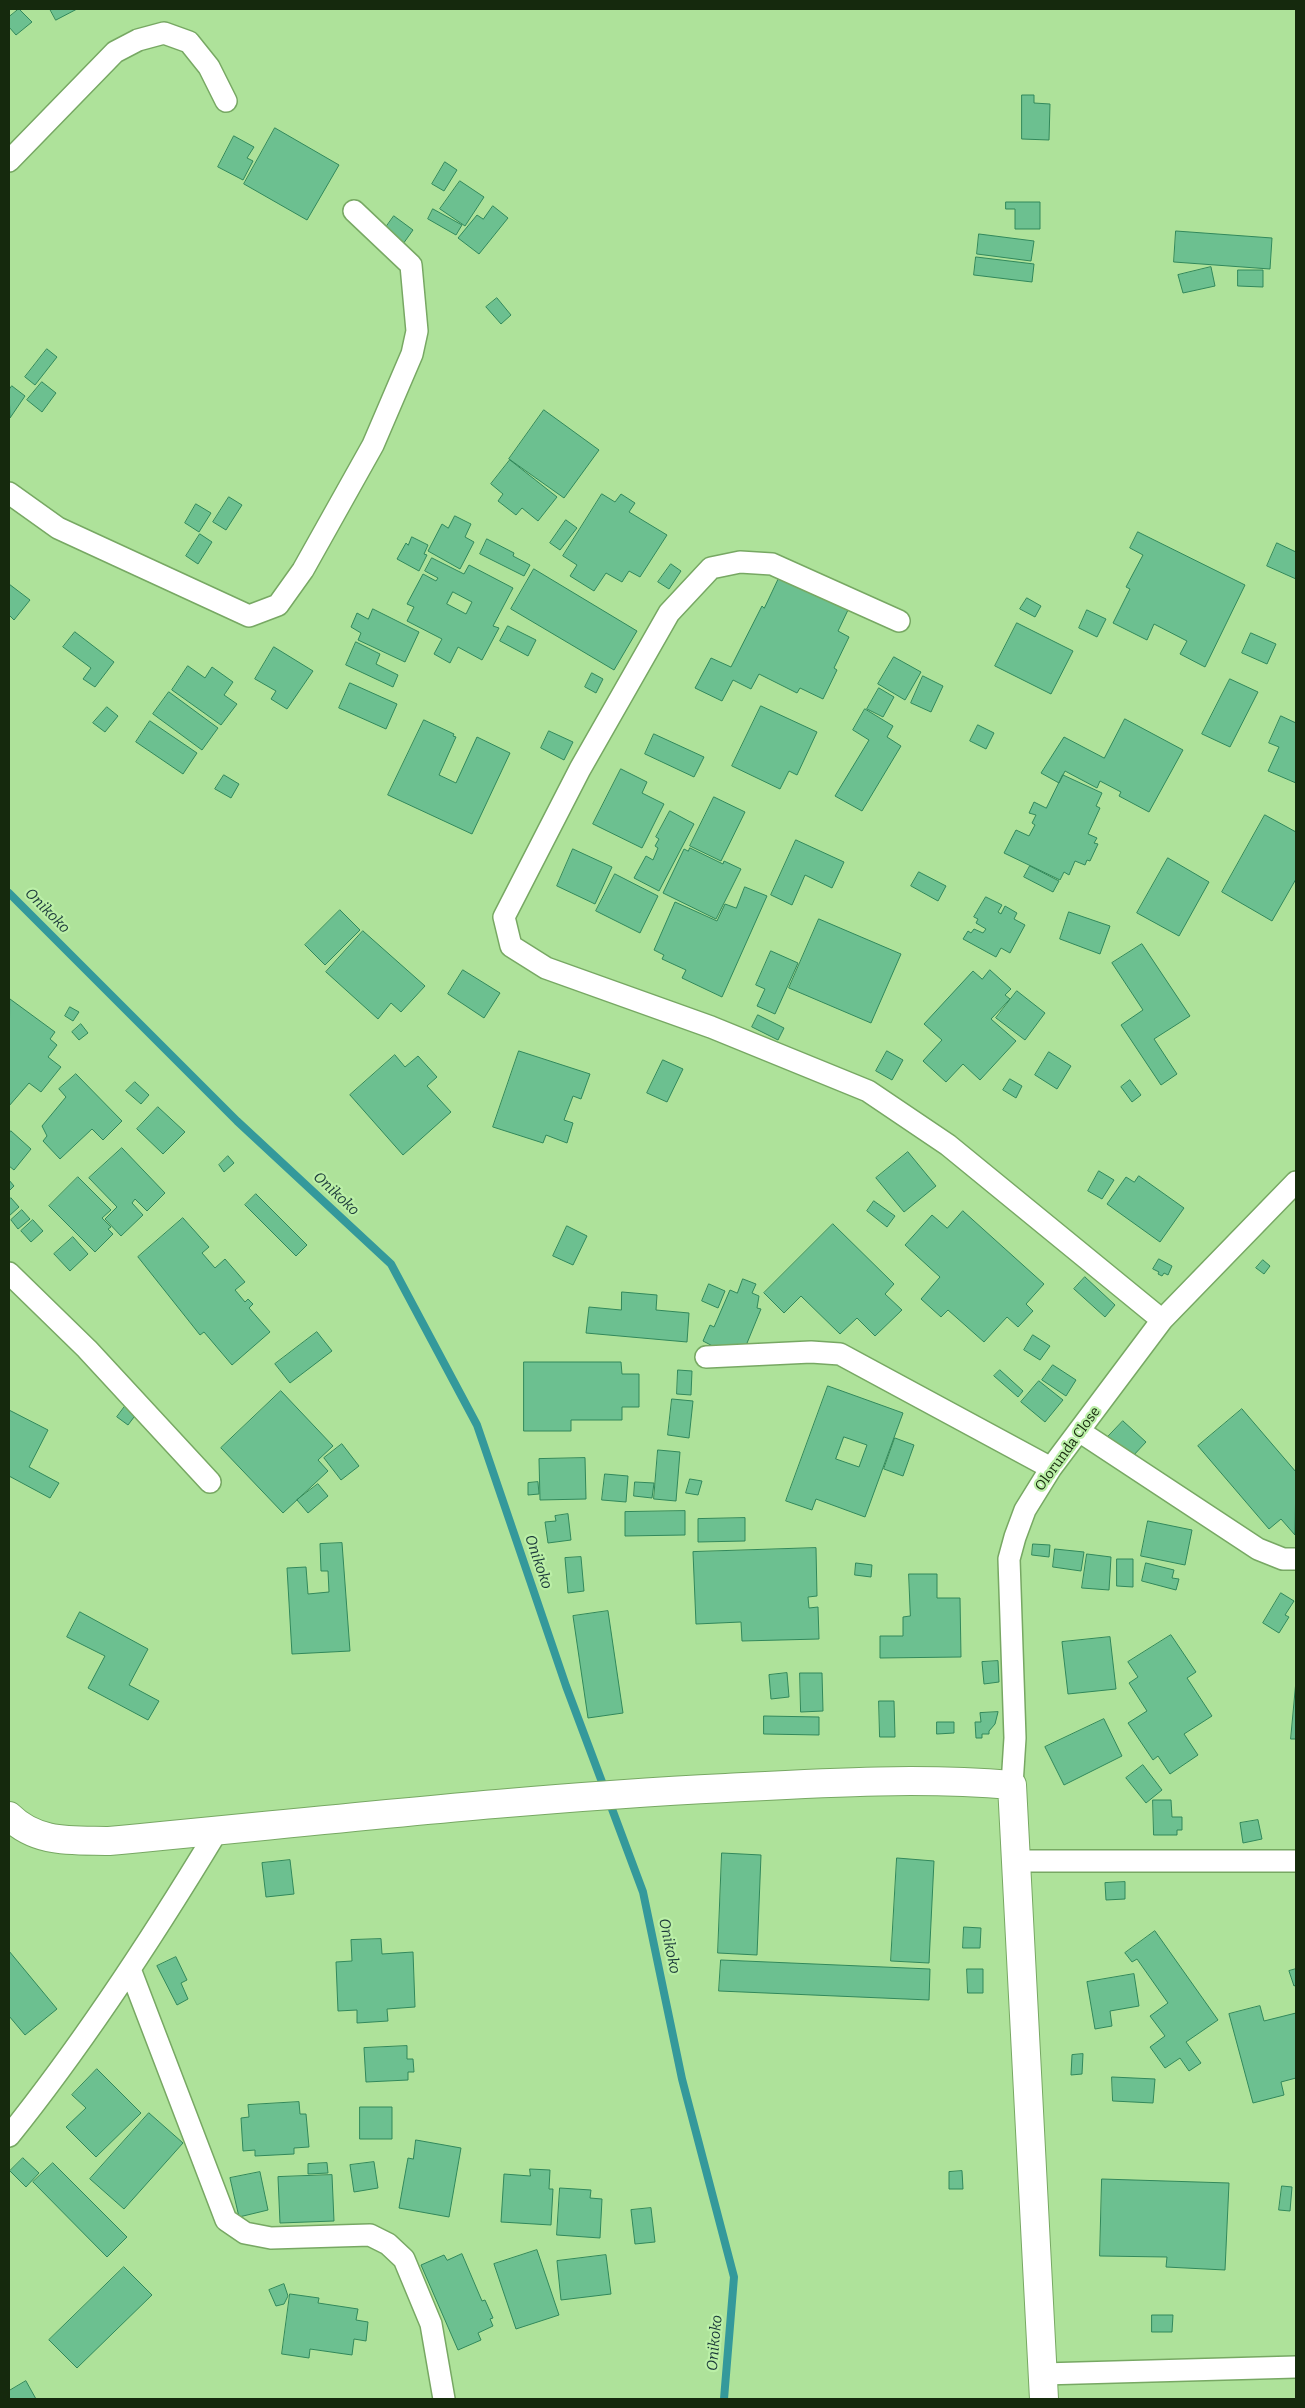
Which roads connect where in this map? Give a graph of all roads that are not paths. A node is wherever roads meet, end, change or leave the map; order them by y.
1 (226, 101) dead end
2 (9, 161) edge
3 (354, 210) dead end
4 (9, 493) edge
5 (899, 621) dead end
6 (1296, 1182) edge
7 (9, 1274) edge
8 (1162, 1320) junction
9 (706, 1358) dead end
10 (1079, 1431) junction
11 (1051, 1468) junction
12 (210, 1482) dead end
13 (1296, 1559) edge
14 (1012, 1785) junction
15 (9, 1816) edge
16 (217, 1831) junction
17 (1018, 1861) junction
18 (1296, 1861) edge
19 (130, 1969) junction
20 (9, 2136) edge
21 (1296, 2367) edge
22 (1044, 2387) edge
23 (444, 2399) edge

1 - 2 street
3 - 4 street
5 - 8 street
6 - 8 street, Olorunda Close
7 - 12 street
8 - 10 street, Olorunda Close
9 - 11 street
10 - 11 street, Olorunda Close
10 - 13 street
11 - 14 street, Olorunda Close
14 - 16 main road
14 - 17 main road
15 - 16 main road
16 - 19 street
17 - 18 street
17 - 22 main road
19 - 20 street
19 - 23 street
21 - 22 street

